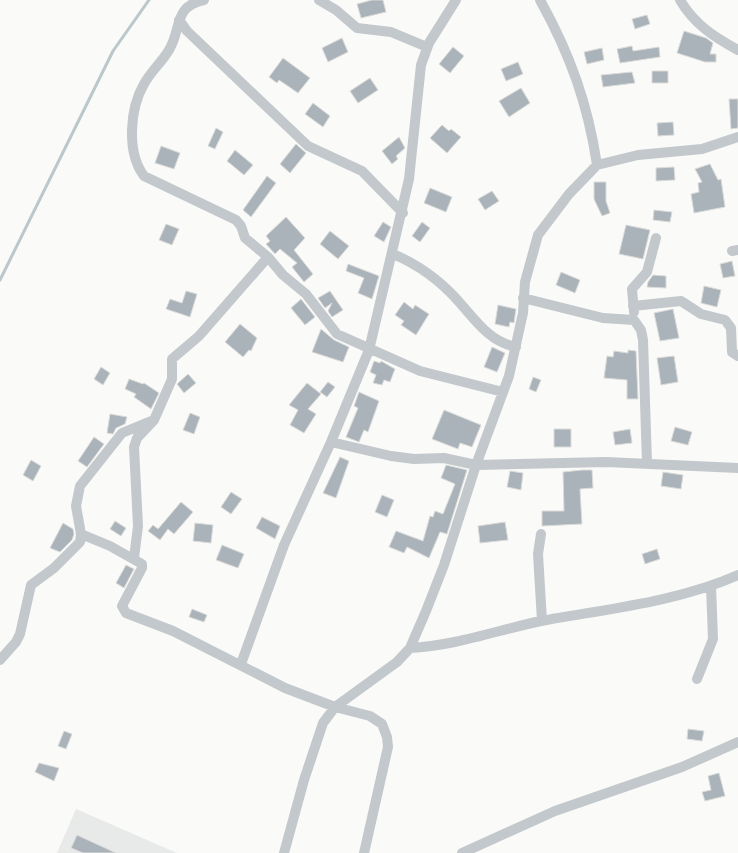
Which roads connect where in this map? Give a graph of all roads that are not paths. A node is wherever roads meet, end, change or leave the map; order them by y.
1 (204, 0) edge
2 (319, 0) edge
3 (468, 0) edge
4 (540, 0) edge
5 (680, 0) edge
6 (455, 1) edge
7 (179, 20) junction
8 (427, 47) junction
9 (738, 50) edge
10 (738, 137) edge
11 (597, 165) junction
12 (403, 213) junction
13 (656, 238) dead end
14 (392, 254) junction
15 (268, 257) junction
16 (523, 298) junction
17 (633, 306) junction
18 (634, 320) junction
19 (516, 347) junction
20 (369, 350) junction
21 (738, 356) edge
22 (503, 392) junction
23 (154, 420) junction
24 (331, 442) junction
25 (647, 463) junction
26 (476, 465) junction
27 (738, 468) edge
28 (81, 534) junction
29 (541, 534) dead end
30 (134, 558) junction
31 (738, 575) edge
32 (711, 586) junction
33 (542, 621) junction
34 (410, 648) junction
35 (0, 660) edge
36 (241, 664) junction
37 (696, 679) dead end
38 (335, 707) junction
39 (738, 742) edge
40 (284, 853) edge
41 (364, 853) edge
42 (462, 853) edge

1 - 7 street
2 - 8 street
3 - 6 street
4 - 11 street
5 - 9 street
6 - 8 street
7 - 12 street
7 - 15 street
8 - 12 street
10 - 11 street
11 - 16 street
12 - 14 street
13 - 17 street
14 - 19 street
14 - 20 street
15 - 20 street
15 - 23 street
16 - 18 street
16 - 19 street
17 - 18 street
17 - 21 street
18 - 25 street
19 - 22 street
20 - 22 street
20 - 24 street
22 - 26 street
23 - 28 street
23 - 30 street
24 - 26 street
24 - 36 street
25 - 26 street
25 - 27 street
26 - 34 street
28 - 30 street
28 - 35 street
29 - 33 street
30 - 36 street
31 - 32 street
32 - 33 street
32 - 37 street
33 - 34 street
34 - 38 street
36 - 38 street
38 - 40 street
38 - 41 street
39 - 42 street

